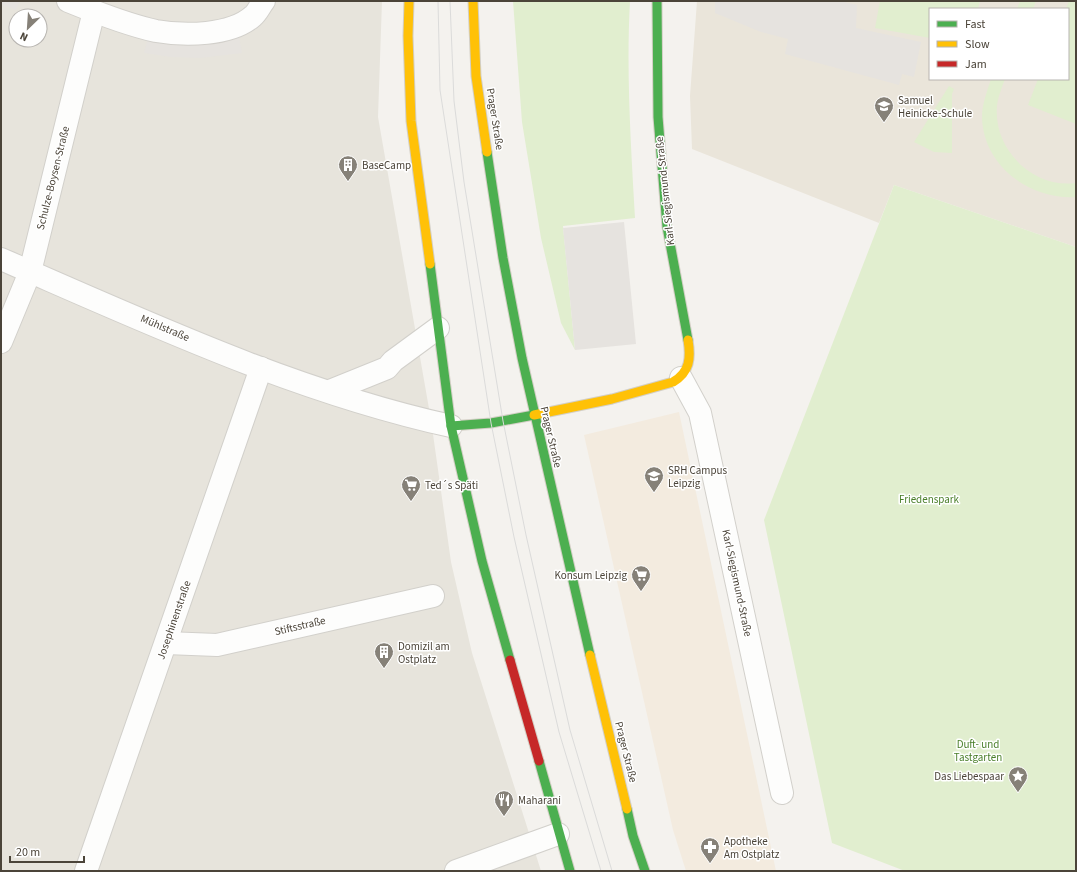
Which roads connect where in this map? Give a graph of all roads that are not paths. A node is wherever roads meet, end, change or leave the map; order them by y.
1 (68, 1) edge
2 (264, 1) edge
3 (409, 1) edge
4 (473, 1) edge
5 (657, 1) edge
6 (94, 11) junction
7 (1, 259) edge
8 (30, 272) junction
9 (438, 328) junction
10 (1, 342) edge
11 (261, 368) junction
12 (681, 378) junction
13 (330, 392) junction
14 (534, 415) junction
15 (451, 426) junction
16 (433, 596) dead end
17 (166, 643) junction
18 (782, 793) dead end
19 (558, 834) junction
20 (86, 871) edge
21 (456, 871) edge
22 (570, 871) edge
23 (645, 871) edge

1 - 6 street
2 - 6 street
3 - 9 main road
4 - 14 main road, Prager Straße
5 - 12 main road, Karl-Siegismund-Straße
6 - 8 street, Schulze-Boysen-Straße
7 - 8 street, Mühlstraße
8 - 10 street, Schulze-Boysen-Straße
8 - 11 street, Mühlstraße
9 - 13 street
9 - 15 main road
11 - 13 street, Mühlstraße
11 - 17 street, Josephinenstraße
12 - 14 main road
12 - 18 street, Karl-Siegismund-Straße
13 - 15 street, Mühlstraße
14 - 15 main road
14 - 23 main road, Prager Straße
15 - 19 main road
16 - 17 street, Stiftsstraße
17 - 20 street, Josephinenstraße
19 - 21 street
19 - 22 main road

